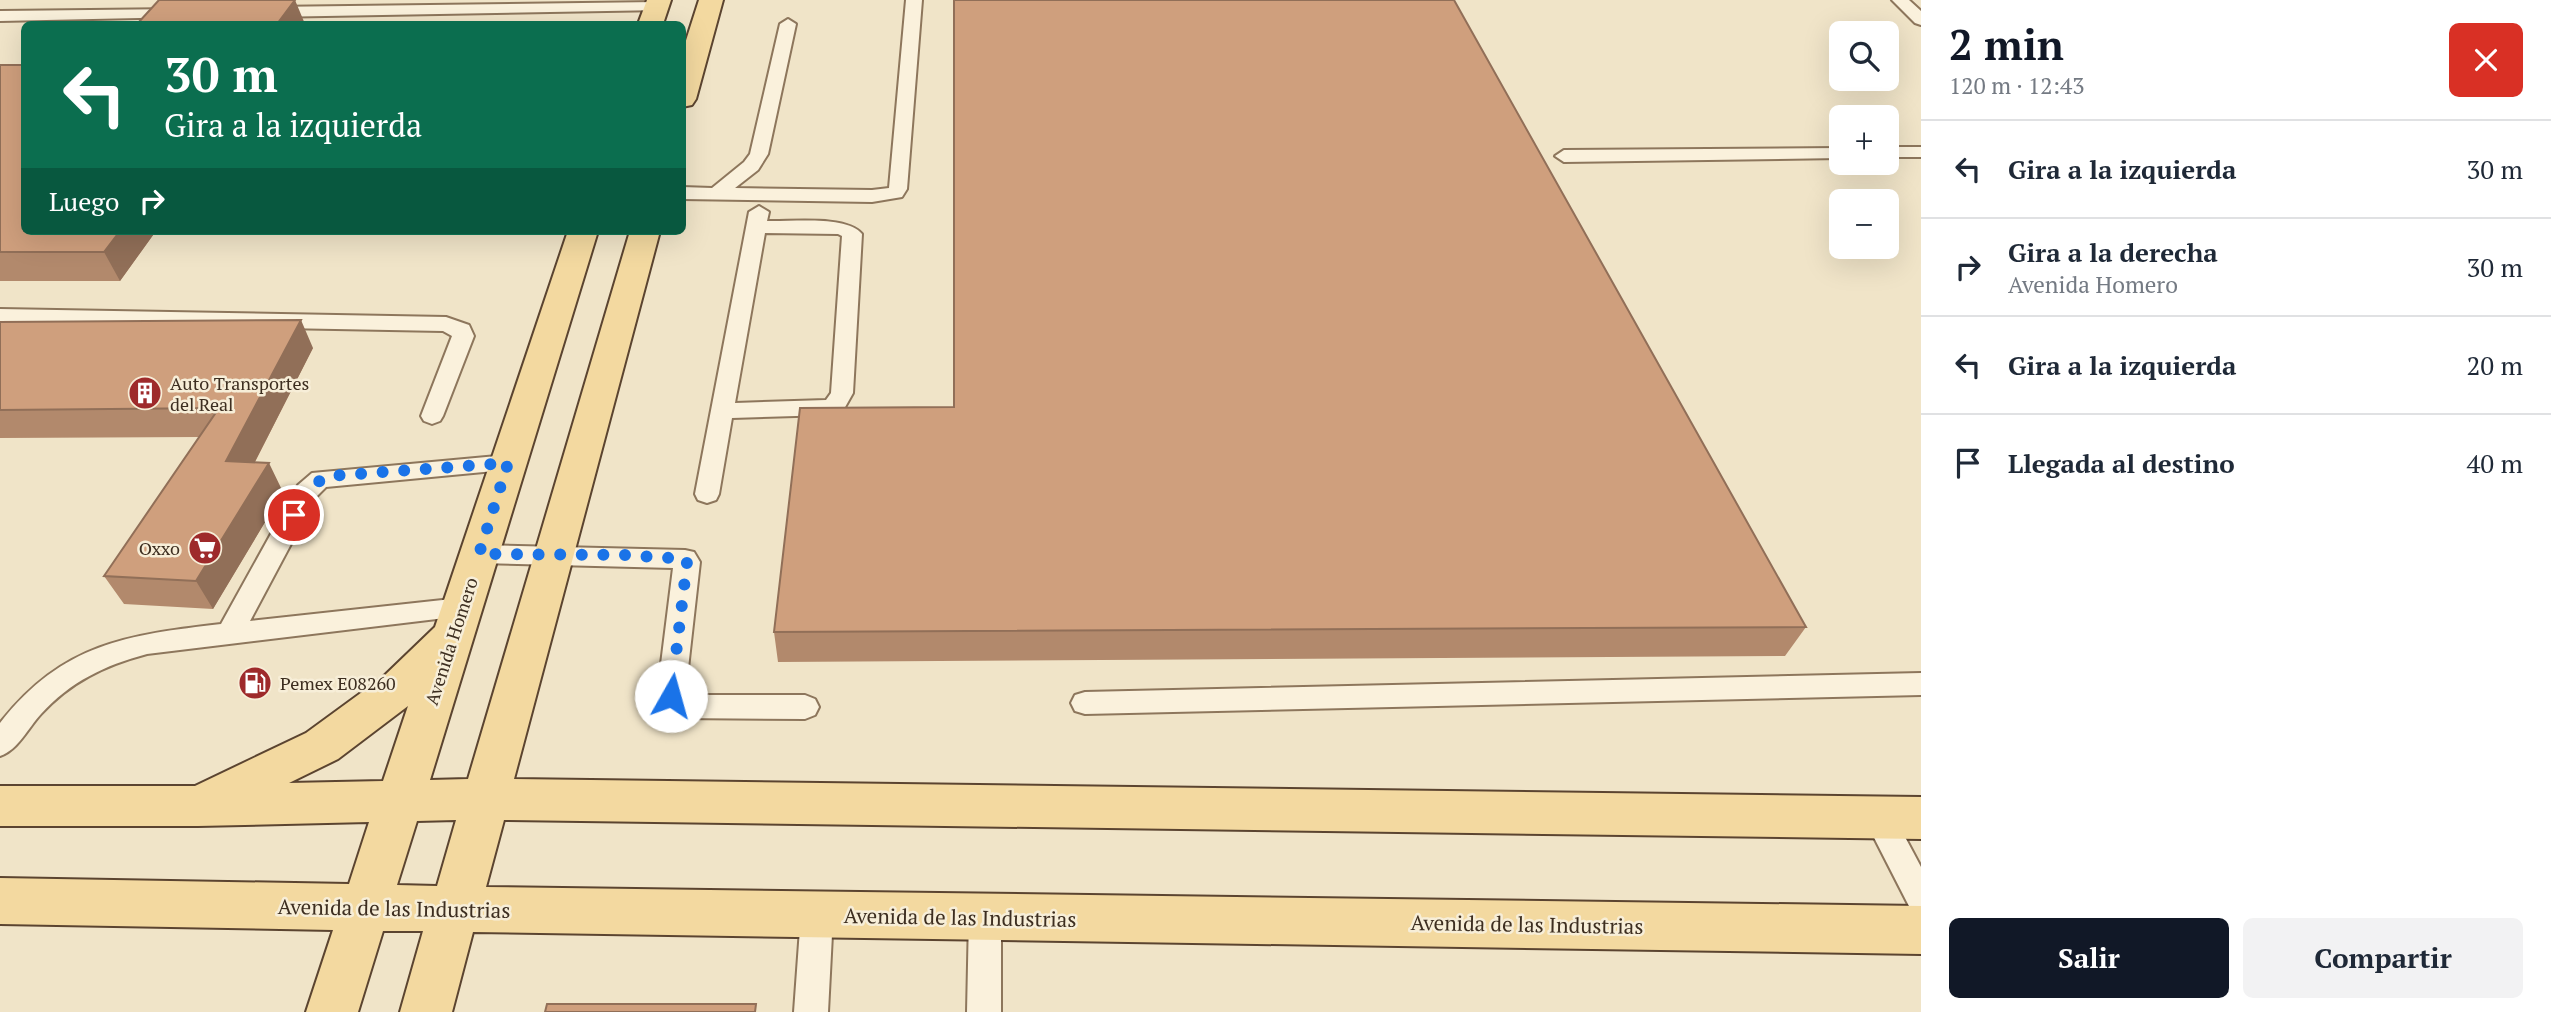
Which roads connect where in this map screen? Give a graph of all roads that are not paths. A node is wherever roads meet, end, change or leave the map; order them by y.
1 (711, 0) edge
2 (914, 0) edge
3 (1900, 0) edge
4 (655, 10) edge
5 (196, 13) edge
6 (251, 13) edge
7 (0, 16) edge
8 (1921, 20) edge
9 (788, 24) dead end
10 (686, 85) edge
11 (1899, 152) edge
12 (1921, 152) edge
13 (1829, 153) edge
14 (1564, 156) dead end
15 (718, 192) junction
16 (686, 193) edge
17 (761, 194) junction
18 (757, 227) junction
19 (582, 235) edge
20 (644, 235) edge
21 (0, 316) edge
22 (721, 411) junction
23 (432, 416) dead end
24 (508, 463) junction
25 (706, 494) dead end
26 (479, 554) junction
27 (554, 554) junction
28 (457, 621) junction
29 (229, 635) junction
30 (1921, 684) edge
31 (1084, 702) dead end
32 (805, 707) dead end
33 (0, 744) edge
34 (485, 799) junction
35 (401, 800) junction
36 (0, 806) edge
37 (198, 806) junction
38 (1900, 817) edge
39 (1921, 898) edge
40 (0, 901) edge
41 (457, 907) junction
42 (366, 909) junction
43 (817, 915) junction
44 (985, 917) junction
45 (1921, 929) edge
46 (332, 1012) edge
47 (426, 1012) edge
48 (811, 1012) edge
49 (984, 1012) edge

1 - 10 main road
2 - 17 lane
3 - 8 lane
4 - 6 lane
5 - 7 lane
9 - 15 lane
11 - 12 lane
13 - 14 lane
15 - 16 lane
15 - 17 lane
17 - 18 lane
18 - 22 lane
18 - 22 lane
19 - 24 main road, Avenida Homero
20 - 27 main road
21 - 23 lane
22 - 25 lane
24 - 26 main road, Avenida Homero
24 - 29 lane
26 - 27 lane
26 - 28 main road, Avenida Homero
27 - 32 lane
27 - 34 main road
28 - 29 lane
28 - 35 main road, Avenida Homero
28 - 37 main road
29 - 33 lane
30 - 31 lane
34 - 35 main road
34 - 38 main road
34 - 41 main road
35 - 37 main road
35 - 42 main road, Avenida Homero
36 - 37 main road
38 - 39 lane
40 - 42 main road, Avenida de las Industrias
41 - 42 main road, Avenida de las Industrias
41 - 43 main road, Avenida de las Industrias
41 - 47 main road
42 - 46 main road, Avenida Homero
43 - 44 main road, Avenida de las Industrias
43 - 48 lane
44 - 45 main road, Avenida de las Industrias
44 - 49 lane

